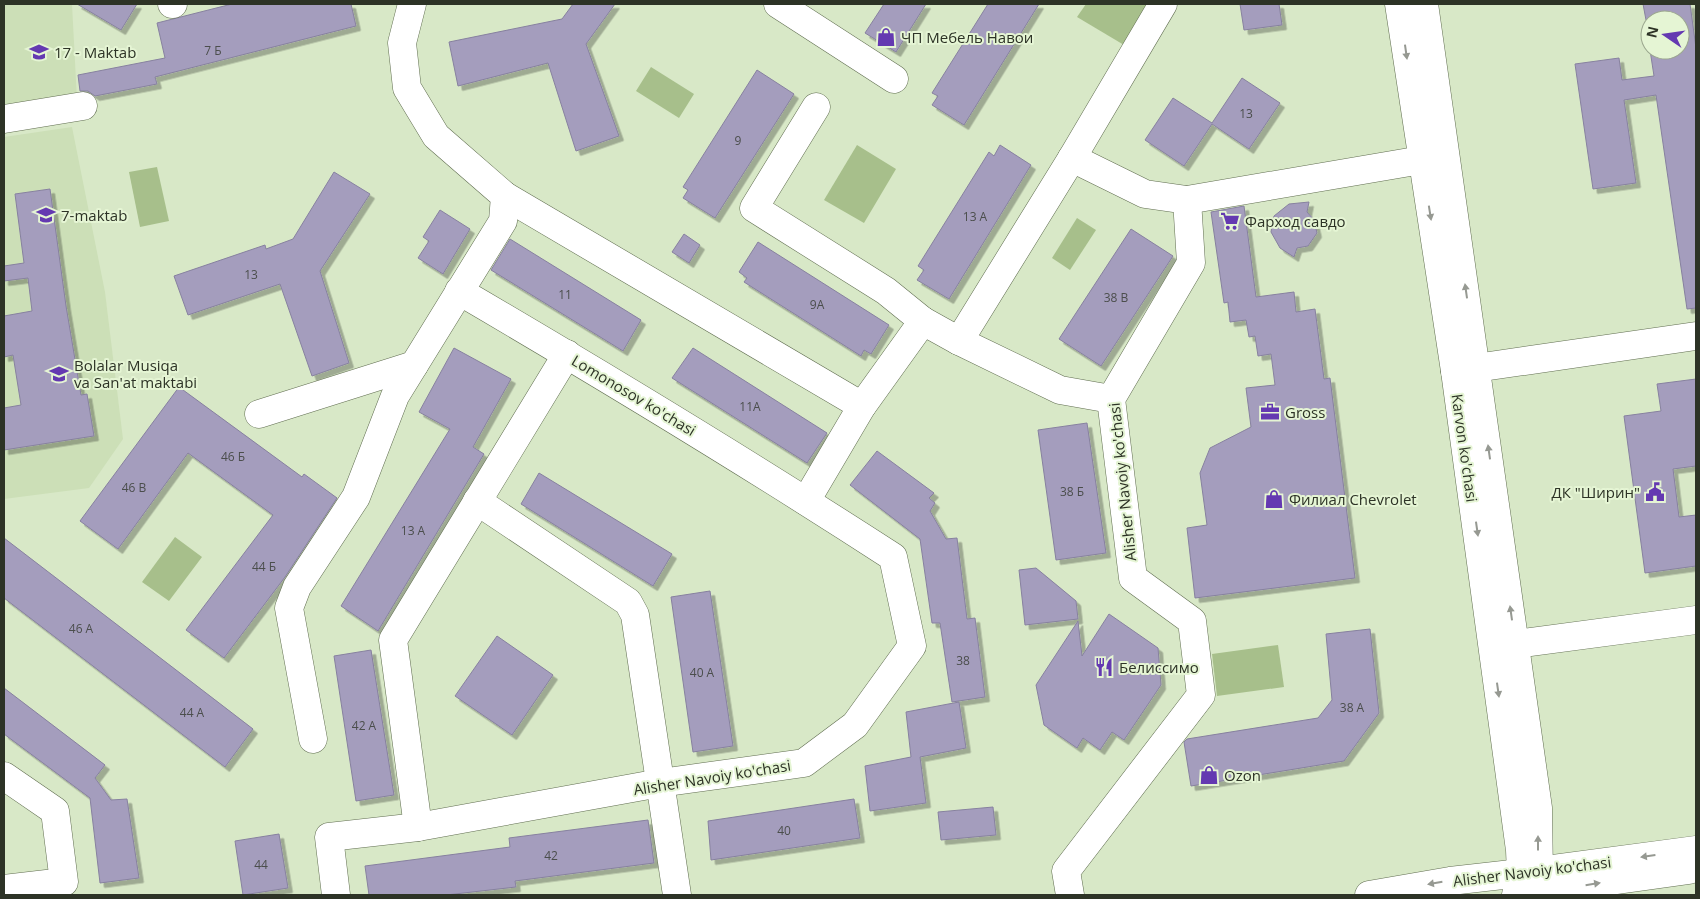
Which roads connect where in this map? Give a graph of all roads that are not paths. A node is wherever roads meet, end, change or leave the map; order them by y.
1 (412, 4) edge
2 (778, 4) edge
3 (1163, 4) edge
4 (1399, 4) edge
5 (1424, 4) edge
6 (894, 79) dead end
7 (83, 106) dead end
8 (816, 107) dead end
9 (4, 119) edge
10 (1072, 158) junction
11 (1435, 158) junction
12 (1187, 200) junction
13 (504, 209) junction
14 (460, 291) junction
15 (923, 321) junction
16 (1696, 336) edge
17 (959, 341) junction
18 (567, 354) junction
19 (414, 365) junction
20 (1466, 369) junction
21 (1111, 399) junction
22 (862, 406) junction
23 (259, 414) dead end
24 (477, 501) junction
25 (806, 501) junction
26 (1696, 620) edge
27 (1516, 644) junction
28 (313, 739) dead end
29 (4, 776) edge
30 (660, 783) junction
31 (418, 827) junction
32 (1696, 850) edge
33 (1696, 869) edge
34 (1529, 888) edge
35 (4, 889) edge
36 (336, 895) edge
37 (677, 895) edge
38 (1070, 895) edge
39 (1369, 895) edge

1 - 13 street
2 - 6 street
3 - 10 street
4 -> 11 street, Karvon ko'chasi
5 - 11 street
7 - 9 street
8 - 15 street
10 - 12 street
10 - 17 street
11 - 12 street
11 - 20 street, Karvon ko'chasi
12 - 21 street, Alisher Navoiy ko'chasi
13 - 14 street
13 - 22 street
14 - 18 street, Lomonosov ko'chasi
14 - 19 street
15 - 17 street
15 - 22 street
16 - 20 street
17 - 21 street
18 - 24 street
18 - 25 street, Lomonosov ko'chasi
19 - 23 street
19 - 28 street
27 -> 20 street
20 -> 34 street, Karvon ko'chasi
21 - 38 street, Alisher Navoiy ko'chasi
22 - 25 street
24 - 30 street
24 - 31 street
25 - 30 street, Alisher Navoiy ko'chasi
26 - 27 street
34 -> 27 street
29 - 35 street
30 - 31 street, Alisher Navoiy ko'chasi
30 - 37 street
31 - 36 street, Alisher Navoiy ko'chasi
32 -> 34 street, Alisher Navoiy ko'chasi
34 -> 33 street, Alisher Navoiy ko'chasi
34 -> 39 street, Alisher Navoiy ko'chasi

